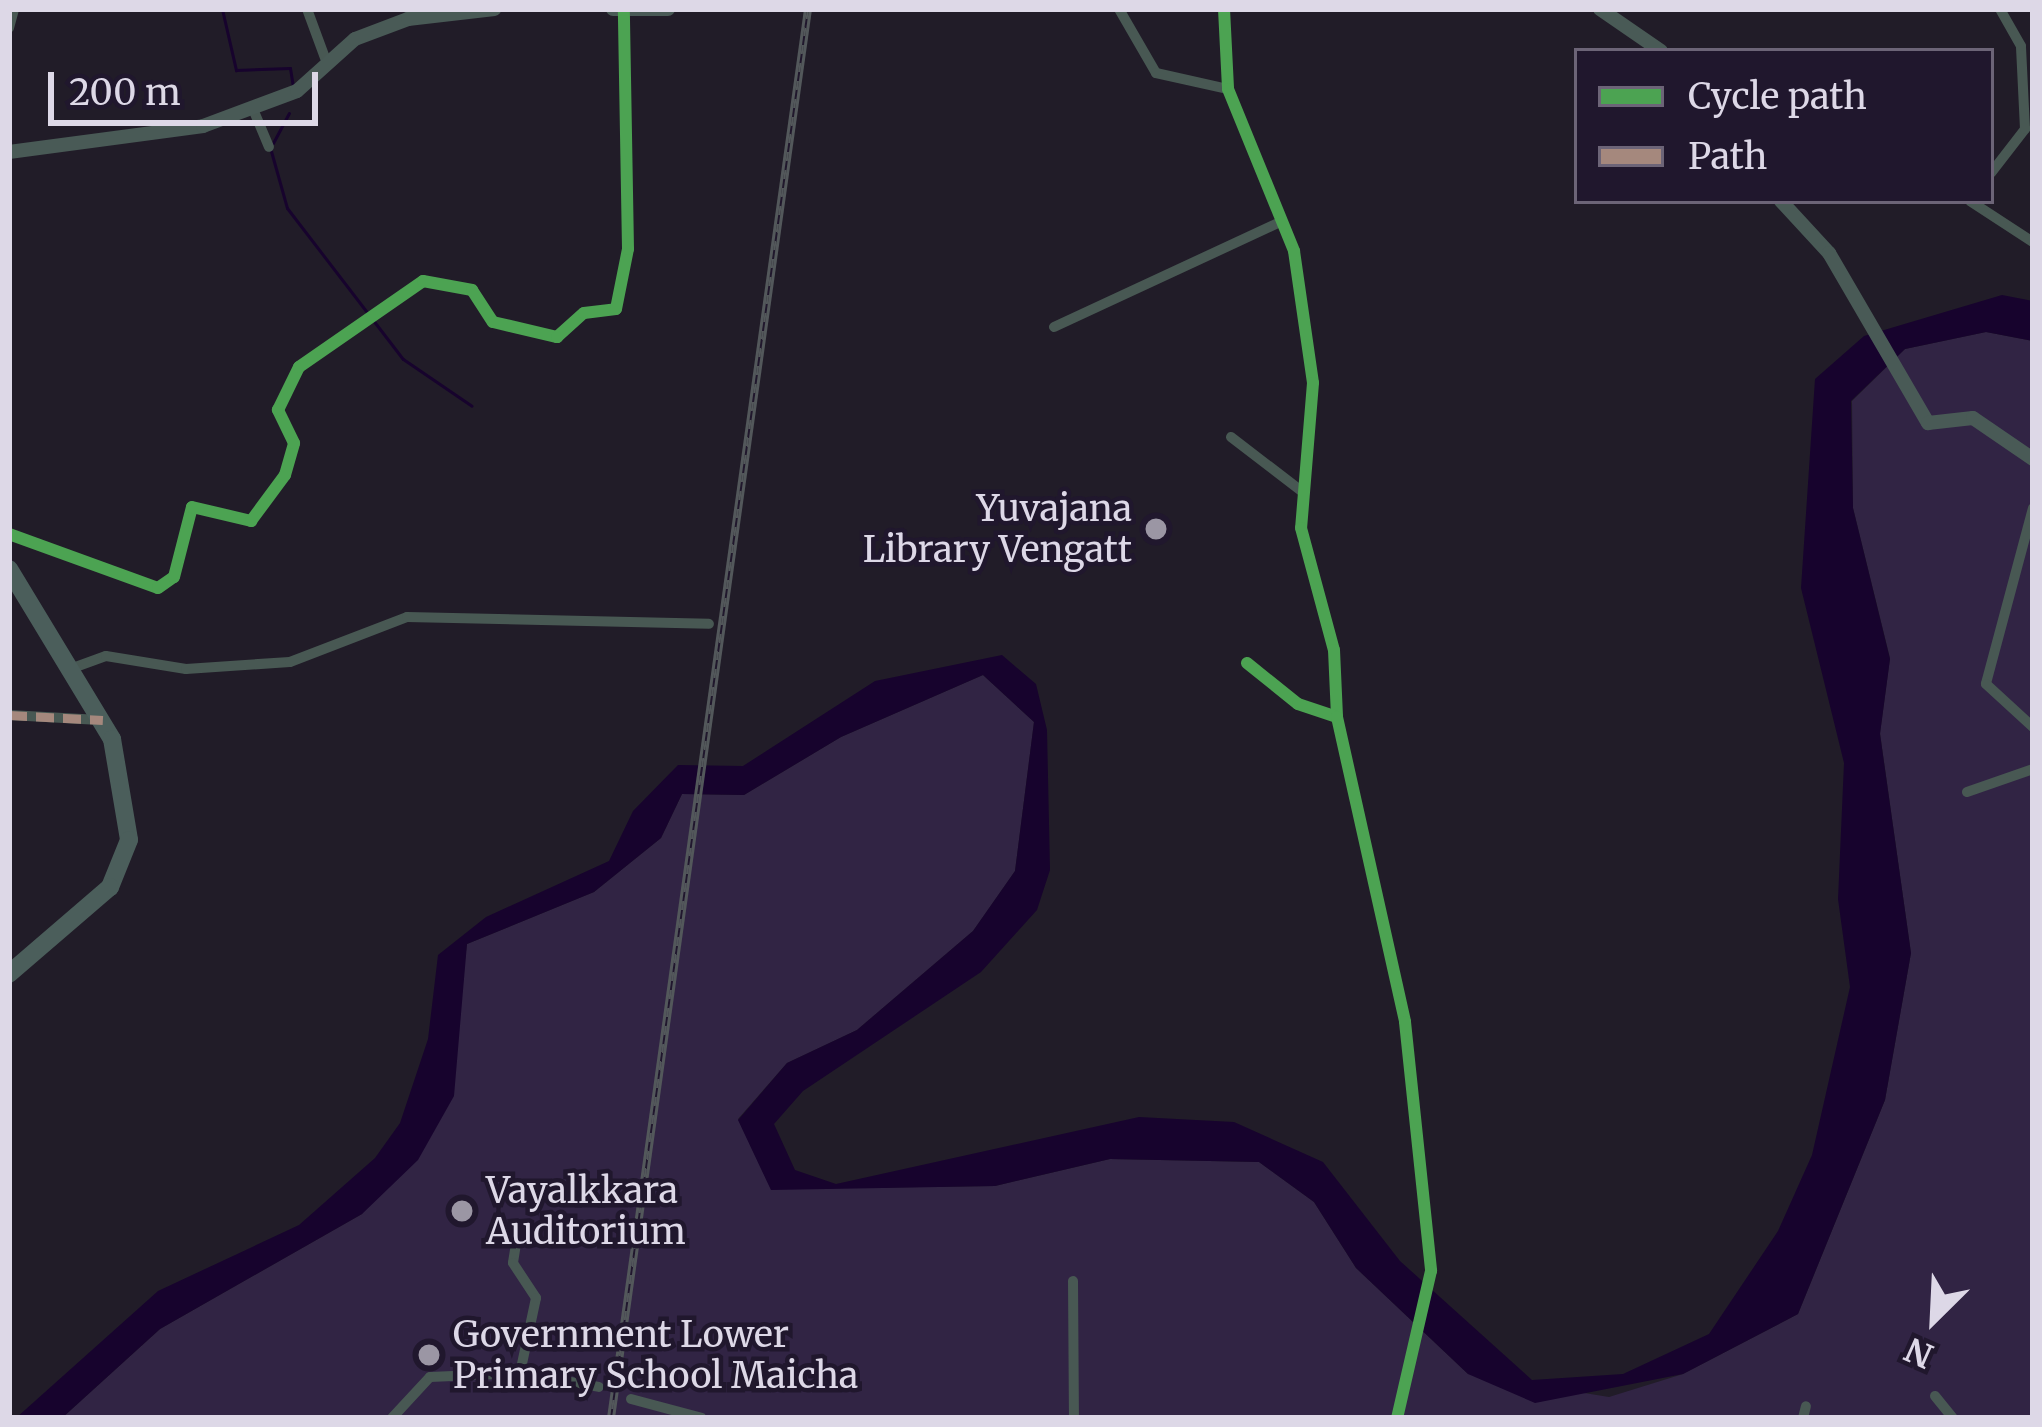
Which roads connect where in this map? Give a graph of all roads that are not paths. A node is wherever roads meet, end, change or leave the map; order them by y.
1 (14, 9) edge
2 (307, 9) edge
3 (494, 9) edge
4 (613, 9) edge
5 (668, 9) edge
6 (1119, 9) edge
7 (1224, 9) edge
8 (1600, 9) edge
9 (2000, 9) edge
10 (624, 10) edge
11 (9, 28) edge
12 (1657, 48) edge
13 (325, 58) junction
14 (1228, 89) junction
15 (253, 110) junction
16 (269, 147) dead end
17 (9, 152) edge
18 (1994, 169) edge
19 (1783, 204) edge
20 (1975, 204) edge
21 (1282, 221) junction
22 (2033, 242) edge
23 (1054, 327) dead end
24 (1231, 437) dead end
25 (2033, 459) edge
26 (1304, 493) junction
27 (2033, 508) edge
28 (9, 534) edge
29 (9, 569) edge
30 (709, 624) dead end
31 (1247, 663) dead end
32 (70, 669) junction
33 (9, 715) edge
34 (1337, 716) junction
35 (103, 720) junction
36 (2033, 727) edge
37 (2033, 770) edge
38 (1967, 792) dead end
39 (9, 974) edge
40 (518, 1231) dead end
41 (1073, 1281) dead end
42 (520, 1373) junction
43 (599, 1387) dead end
44 (1935, 1396) dead end
45 (631, 1399) dead end
46 (392, 1418) edge
47 (702, 1418) edge
48 (1074, 1418) edge
49 (1397, 1418) edge
50 (1953, 1418) edge

1 - 11 street
2 - 13 street
3 - 13 street
4 - 10 street
5 - 10 street
6 - 14 street
7 - 14 street
8 - 12 street
9 - 18 street
10 - 28 street
13 - 15 street
14 - 21 street
15 - 16 street
15 - 17 street
19 - 25 street
20 - 22 street
21 - 23 street
21 - 26 street
24 - 26 street
26 - 34 street
27 - 36 street
29 - 32 highway
30 - 32 street
31 - 34 street
32 - 35 highway
33 - 35 street
34 - 49 street
35 - 39 highway
37 - 38 street
40 - 42 street
41 - 48 street
42 - 43 street
42 - 46 street
44 - 50 street
45 - 47 street

